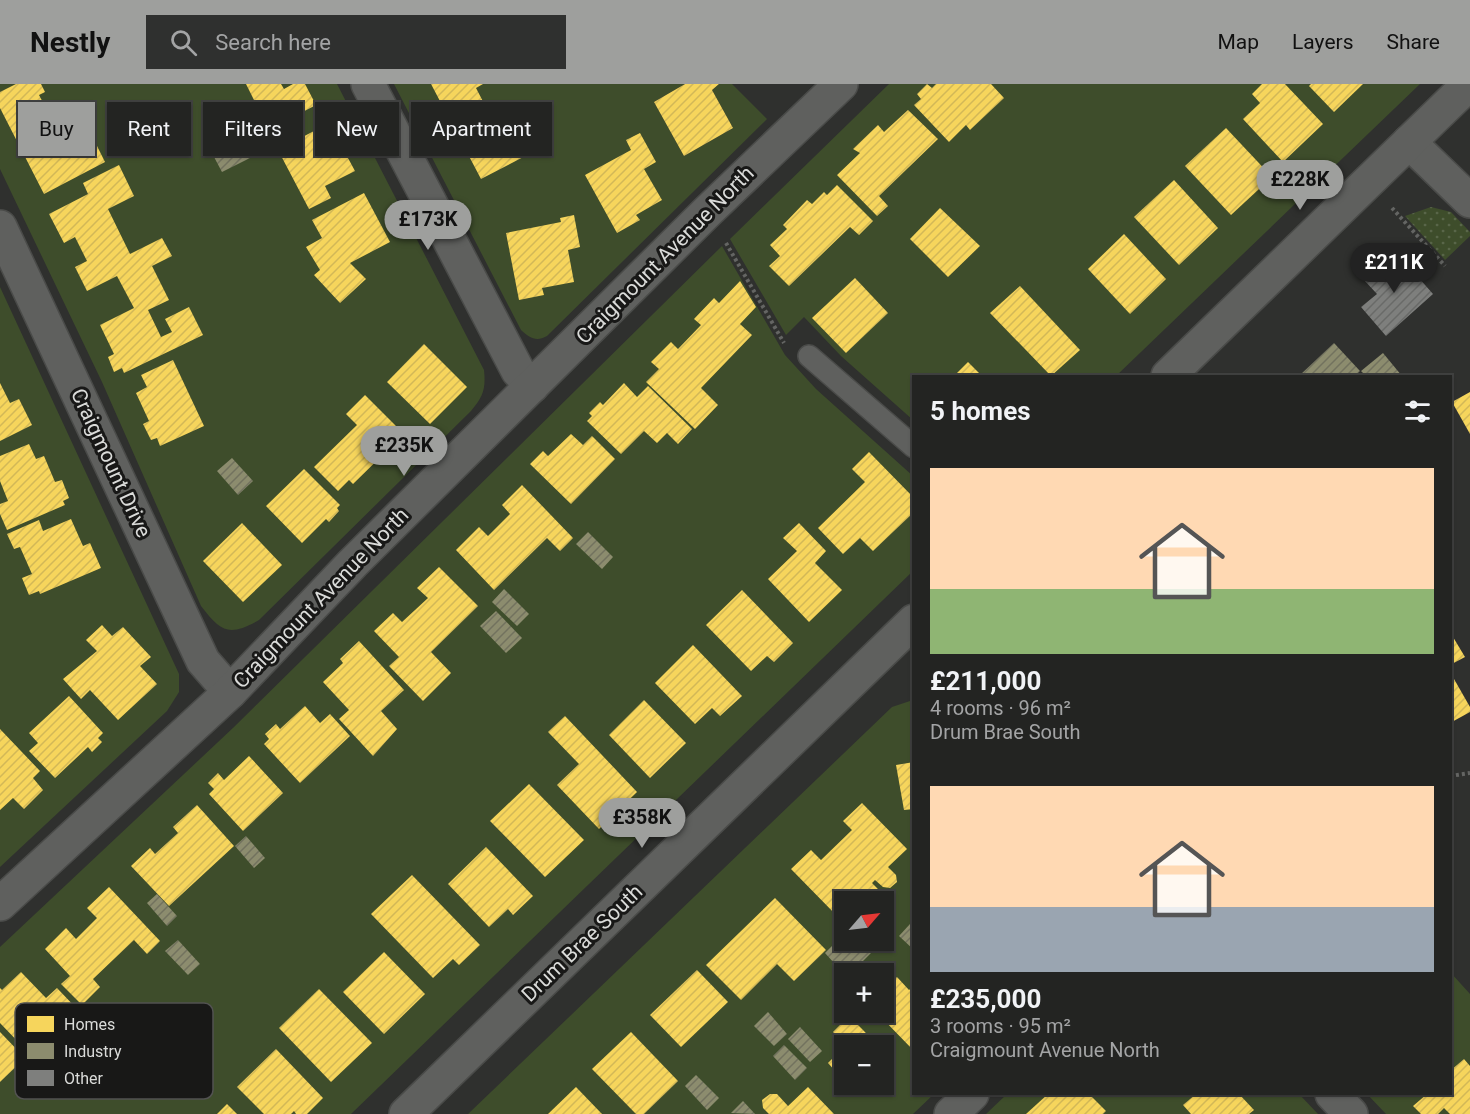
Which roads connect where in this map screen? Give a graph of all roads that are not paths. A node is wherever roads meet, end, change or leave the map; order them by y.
1 (368, 84) edge
2 (841, 84) edge
3 (1469, 84) edge
4 (1409, 142) junction
5 (1470, 201) edge
6 (0, 227) edge
7 (809, 356) road end
8 (1169, 375) edge
9 (532, 386) junction
10 (912, 445) edge
11 (910, 631) edge
12 (230, 692) junction
13 (0, 904) edge
14 (971, 1095) edge
15 (1333, 1095) edge
16 (406, 1114) edge
17 (951, 1114) edge
18 (1351, 1114) edge

1 - 9 street
2 - 9 street, Craigmount Avenue North
3 - 4 street
4 - 5 street
4 - 8 street
6 - 12 street, Craigmount Drive
7 - 10 lane
9 - 12 street, Craigmount Avenue North
11 - 16 street, Drum Brae South
12 - 13 street, Craigmount Avenue North
14 - 17 street
15 - 18 street

